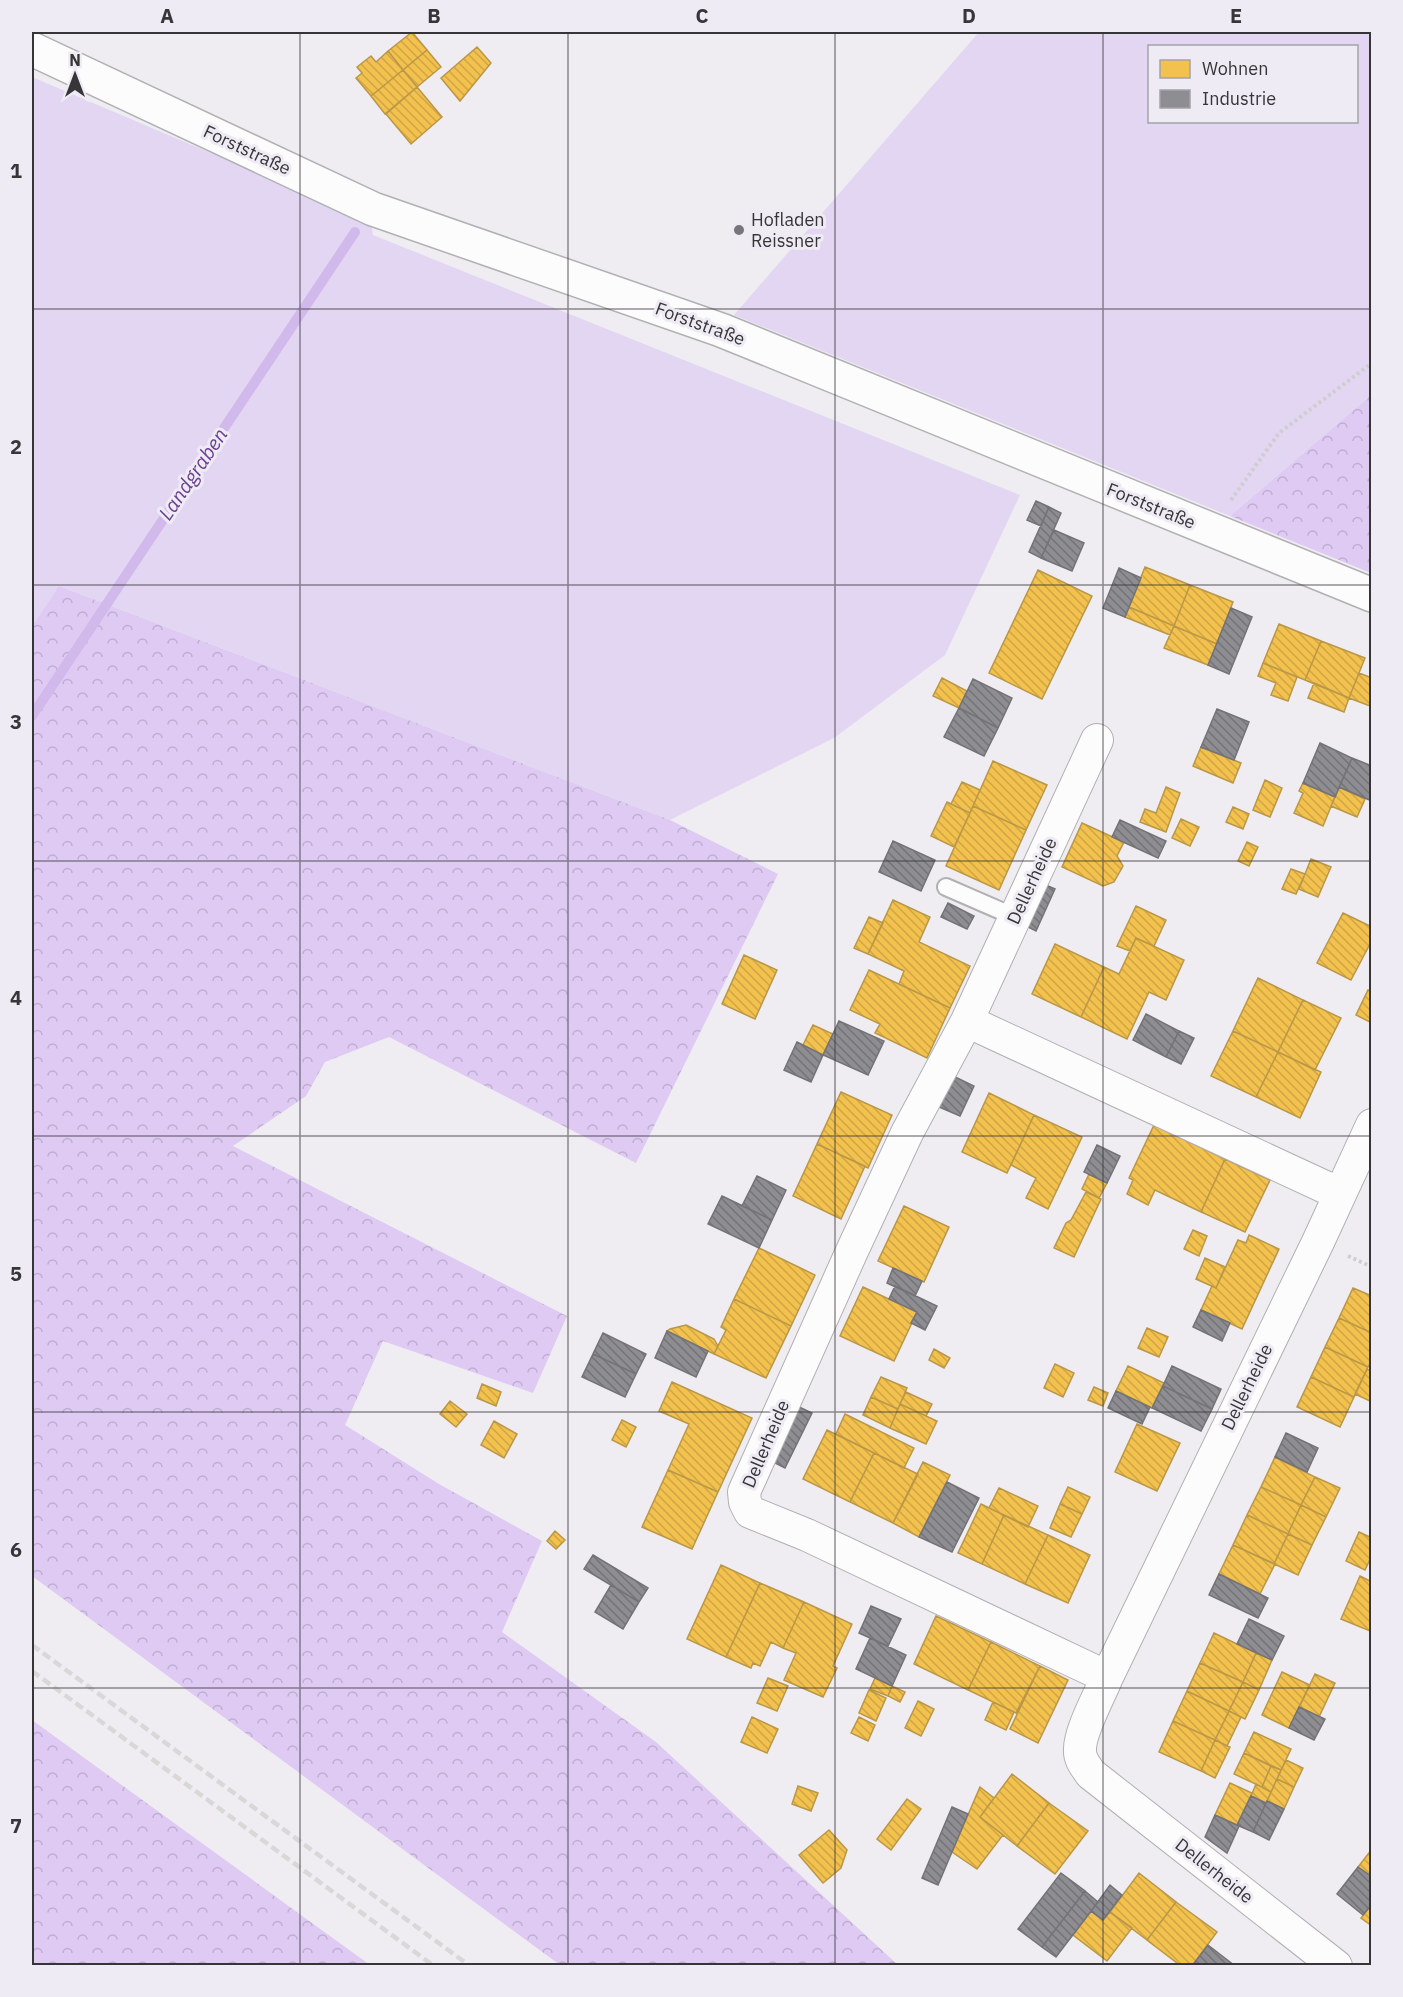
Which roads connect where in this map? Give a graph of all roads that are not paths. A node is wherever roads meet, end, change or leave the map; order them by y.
1 (32, 49) edge
2 (1371, 595) edge
3 (1097, 740) dead end
4 (946, 887) dead end
5 (1015, 917) junction
6 (967, 1021) junction
7 (1371, 1125) edge
8 (1340, 1194) junction
9 (1107, 1677) junction
10 (1335, 1965) edge

1 - 2 street, Forststraße
3 - 5 street, Dellerheide
4 - 5 lane
5 - 6 street, Dellerheide
6 - 8 street
6 - 9 street, Dellerheide
7 - 8 street, Dellerheide
8 - 9 street, Dellerheide
9 - 10 street, Dellerheide

